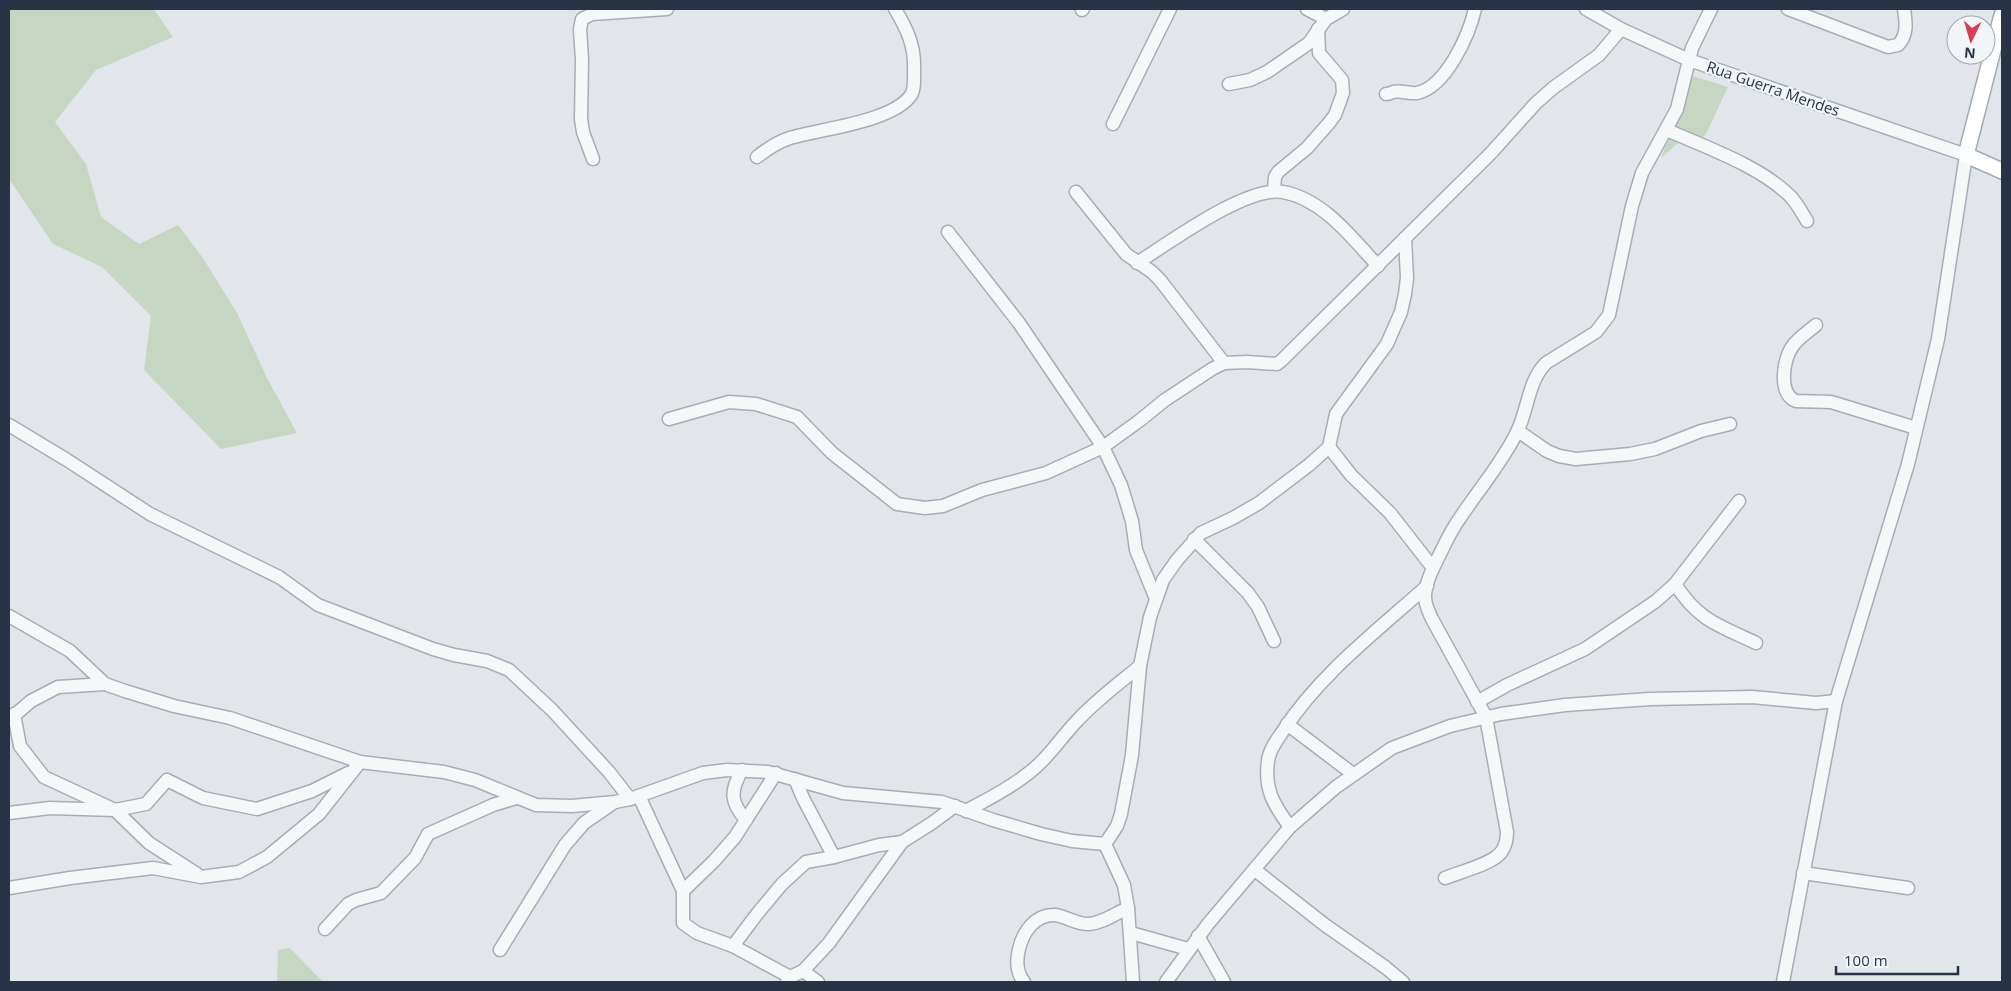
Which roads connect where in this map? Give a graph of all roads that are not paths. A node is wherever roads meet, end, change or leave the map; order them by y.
1 (667, 9) edge
2 (895, 9) edge
3 (1170, 9) edge
4 (1307, 9) edge
5 (1343, 9) edge
6 (1475, 9) edge
7 (1586, 9) edge
8 (1711, 9) edge
9 (1788, 9) edge
10 (1904, 9) edge
11 (2002, 16) edge
12 (1322, 24) junction
13 (1621, 29) junction
14 (1689, 60) junction
15 (1229, 84) dead end
16 (1386, 94) dead end
17 (1113, 124) dead end
18 (1666, 130) junction
19 (1966, 155) junction
20 (757, 157) dead end
21 (593, 159) dead end
22 (2002, 171) edge
23 (1274, 191) junction
24 (1076, 192) dead end
25 (1807, 221) dead end
26 (948, 232) dead end
27 (1405, 238) junction
28 (1137, 263) junction
29 (1378, 266) junction
30 (1816, 325) dead end
31 (1224, 363) junction
32 (669, 419) dead end
33 (1730, 424) dead end
34 (9, 425) edge
35 (1916, 428) junction
36 (1518, 431) junction
37 (1103, 447) junction
38 (1329, 447) junction
39 (1739, 501) dead end
40 (1194, 539) junction
41 (1433, 568) junction
42 (1675, 584) junction
43 (1427, 586) junction
44 (1156, 599) junction
45 (9, 616) edge
46 (1274, 641) dead end
47 (1756, 643) dead end
48 (1140, 666) junction
49 (105, 684) junction
50 (1836, 701) junction
51 (1477, 702) junction
52 (12, 717) edge
53 (1486, 717) junction
54 (1287, 724) junction
55 (356, 766) junction
56 (742, 770) junction
57 (776, 773) junction
58 (1353, 774) junction
59 (795, 779) junction
60 (635, 797) junction
61 (516, 798) junction
62 (615, 802) junction
63 (960, 808) junction
64 (115, 810) junction
65 (9, 813) edge
66 (746, 820) junction
67 (1290, 827) junction
68 (902, 842) junction
69 (1105, 844) junction
70 (834, 857) junction
71 (1255, 870) junction
72 (1803, 873) junction
73 (201, 877) junction
74 (1445, 878) dead end
75 (9, 888) edge
76 (1908, 888) dead end
77 (683, 891) junction
78 (1128, 908) junction
79 (325, 929) dead end
80 (1130, 933) junction
81 (1198, 936) junction
82 (733, 946) junction
83 (500, 950) dead end
84 (1188, 950) junction
85 (803, 971) junction
86 (789, 980) edge
87 (818, 982) edge
88 (1024, 982) edge
89 (1133, 982) edge
90 (1166, 982) edge
91 (1224, 982) edge
92 (1403, 982) edge
93 (1783, 982) edge

1 - 21 street
2 - 20 street
3 - 17 street
4 - 12 street
5 - 12 street
6 - 16 street
7 - 13 street, Rua Guerra Mendes
8 - 14 street
9 - 10 street
11 - 19 main road
12 - 15 street
12 - 23 street
13 - 14 street, Rua Guerra Mendes
13 - 27 street
14 - 18 street
14 - 19 street, Rua Guerra Mendes
18 - 25 street
18 - 36 street
19 - 22 main road
19 - 35 street
23 - 28 street
23 - 29 street
24 - 28 street
26 - 37 street
27 - 29 street
27 - 38 street
28 - 31 street
29 - 31 street
30 - 35 street
31 - 37 street
32 - 37 street
33 - 36 street
34 - 60 street
35 - 50 street
36 - 41 street
37 - 44 street
38 - 40 street
38 - 41 street
39 - 42 street
40 - 44 street
40 - 46 street
41 - 43 street
42 - 47 street
42 - 51 street
43 - 51 street
43 - 54 street
44 - 48 street
45 - 49 street
48 - 63 street
48 - 69 street
49 - 52 street
49 - 55 street
50 - 53 street
50 - 72 street
51 - 53 street
52 - 64 street
53 - 58 street
53 - 74 street
54 - 58 street
54 - 67 street
55 - 61 street
55 - 64 street
55 - 73 street
56 - 57 street
56 - 60 street
56 - 66 street
57 - 59 street
57 - 66 street
58 - 67 street
59 - 63 street
59 - 70 street
60 - 62 street
60 - 77 street
61 - 62 street
61 - 79 street
62 - 83 street
63 - 68 street
63 - 69 street
64 - 65 street
64 - 73 street
66 - 77 street
67 - 71 street
68 - 70 street
68 - 85 street
69 - 78 street
70 - 82 street
71 - 81 street
71 - 92 street
72 - 76 street
72 - 93 street
73 - 75 street
77 - 82 street
78 - 80 street
78 - 88 street
80 - 84 street
80 - 89 street
81 - 84 street
81 - 91 street
82 - 86 street
84 - 90 street
85 - 86 street
85 - 87 street

